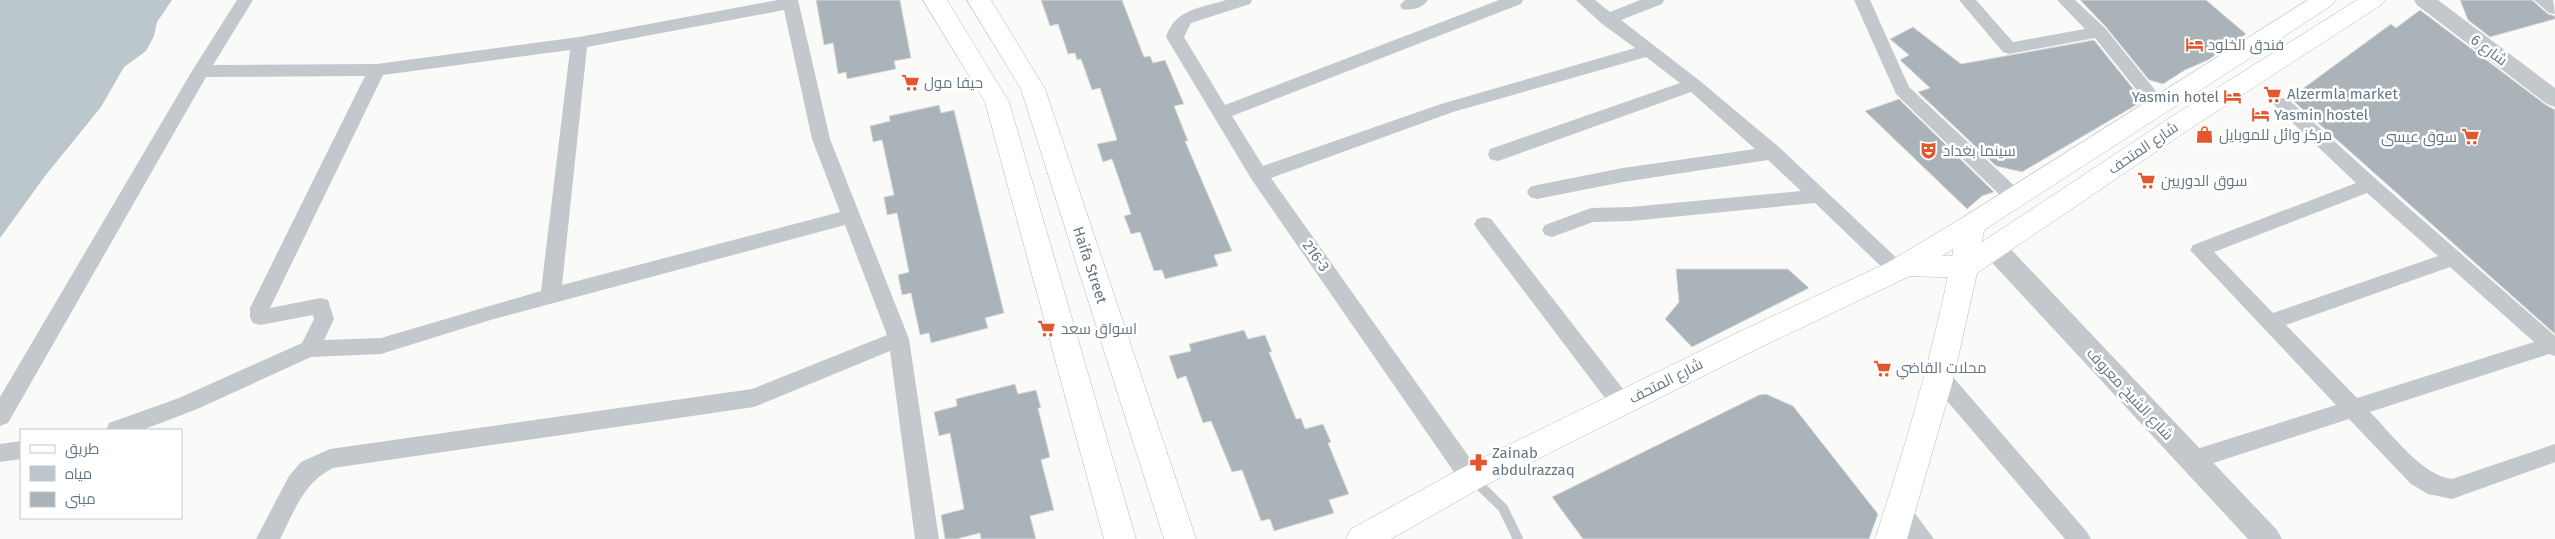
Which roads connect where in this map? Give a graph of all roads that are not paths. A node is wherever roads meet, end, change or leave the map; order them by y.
1 (245, 0) edge
2 (935, 0) edge
3 (979, 0) edge
4 (1244, 0) edge
5 (1515, 0) edge
6 (1584, 0) edge
7 (1656, 0) edge
8 (1862, 0) edge
9 (1967, 0) edge
10 (2065, 0) edge
11 (2324, 0) edge
12 (2373, 0) edge
13 (2424, 0) edge
14 (2542, 0) edge
15 (790, 2) edge
16 (2555, 9) edge
17 (1607, 19) junction
18 (2099, 32) junction
19 (579, 43) junction
20 (1648, 50) junction
21 (377, 70) junction
22 (200, 72) junction
23 (1694, 85) junction
24 (2555, 99) edge
25 (2282, 104) dead end
26 (2158, 105) junction
27 (1222, 113) junction
28 (1773, 153) junction
29 (1497, 154) dead end
30 (1259, 175) junction
31 (2370, 185) junction
32 (1536, 192) dead end
33 (1818, 196) junction
34 (2014, 197) junction
35 (851, 216) junction
36 (1484, 224) dead end
37 (1970, 225) junction
38 (1552, 230) dead end
39 (1994, 248) junction
40 (2454, 258) junction
41 (1901, 267) junction
42 (1965, 267) junction
43 (551, 296) junction
44 (2271, 322) junction
45 (900, 339) junction
46 (2554, 346) edge
47 (309, 349) junction
48 (1938, 375) junction
49 (1622, 404) junction
50 (2351, 407) junction
51 (0, 417) edge
52 (120, 429) edge
53 (20, 450) edge
54 (0, 453) edge
55 (2555, 454) edge
56 (2192, 460) junction
57 (1471, 478) junction
58 (1900, 511) junction
59 (1120, 538) edge
60 (268, 539) edge
61 (928, 539) edge
62 (1180, 539) edge
63 (1362, 539) edge
64 (1518, 539) edge
65 (1891, 539) edge
66 (1922, 539) edge
67 (2079, 539) edge
68 (2267, 539) edge

1 - 22 street
2 - 59 main road
3 - 62 main road, Haifa Street
4 - 27 street, 216-3
5 - 27 street
6 - 17 street
7 - 17 street
8 - 34 street
9 - 18 street
10 - 18 street
11 - 26 main road, شارع المتحف
12 - 39 main road, شارع المتحف
13 - 24 street, شارع 6
14 - 16 street
15 - 19 street
15 - 35 street
17 - 20 street
18 - 26 street
19 - 21 street
19 - 43 street
20 - 23 street
20 - 30 street
21 - 22 street
21 - 47 street
22 - 51 street
23 - 28 street
23 - 29 street
25 - 31 street
26 - 34 main road, شارع المتحف
27 - 30 street, 216-3
28 - 32 street
28 - 33 street
30 - 57 street, 216-3
31 - 40 street
31 - 44 street
33 - 38 street
33 - 41 street
34 - 37 main road, شارع المتحف
35 - 43 street
35 - 45 street
36 - 49 street
37 - 41 main road, شارع المتحف
37 - 42 main road
39 - 42 main road, شارع المتحف
39 - 56 street, شارع الشيخ معروف
40 - 44 street
40 - 46 street
41 - 42 main road
41 - 49 main road, شارع المتحف
42 - 48 main road
43 - 47 street
44 - 50 street
45 - 60 street
45 - 61 street
46 - 50 street
47 - 52 street
48 - 58 main road
48 - 67 street
49 - 57 main road, شارع المتحف
50 - 55 street
50 - 56 street
53 - 54 street
56 - 68 street, شارع الشيخ معروف
57 - 63 main road, شارع المتحف
57 - 64 lane
58 - 65 main road
58 - 66 street

